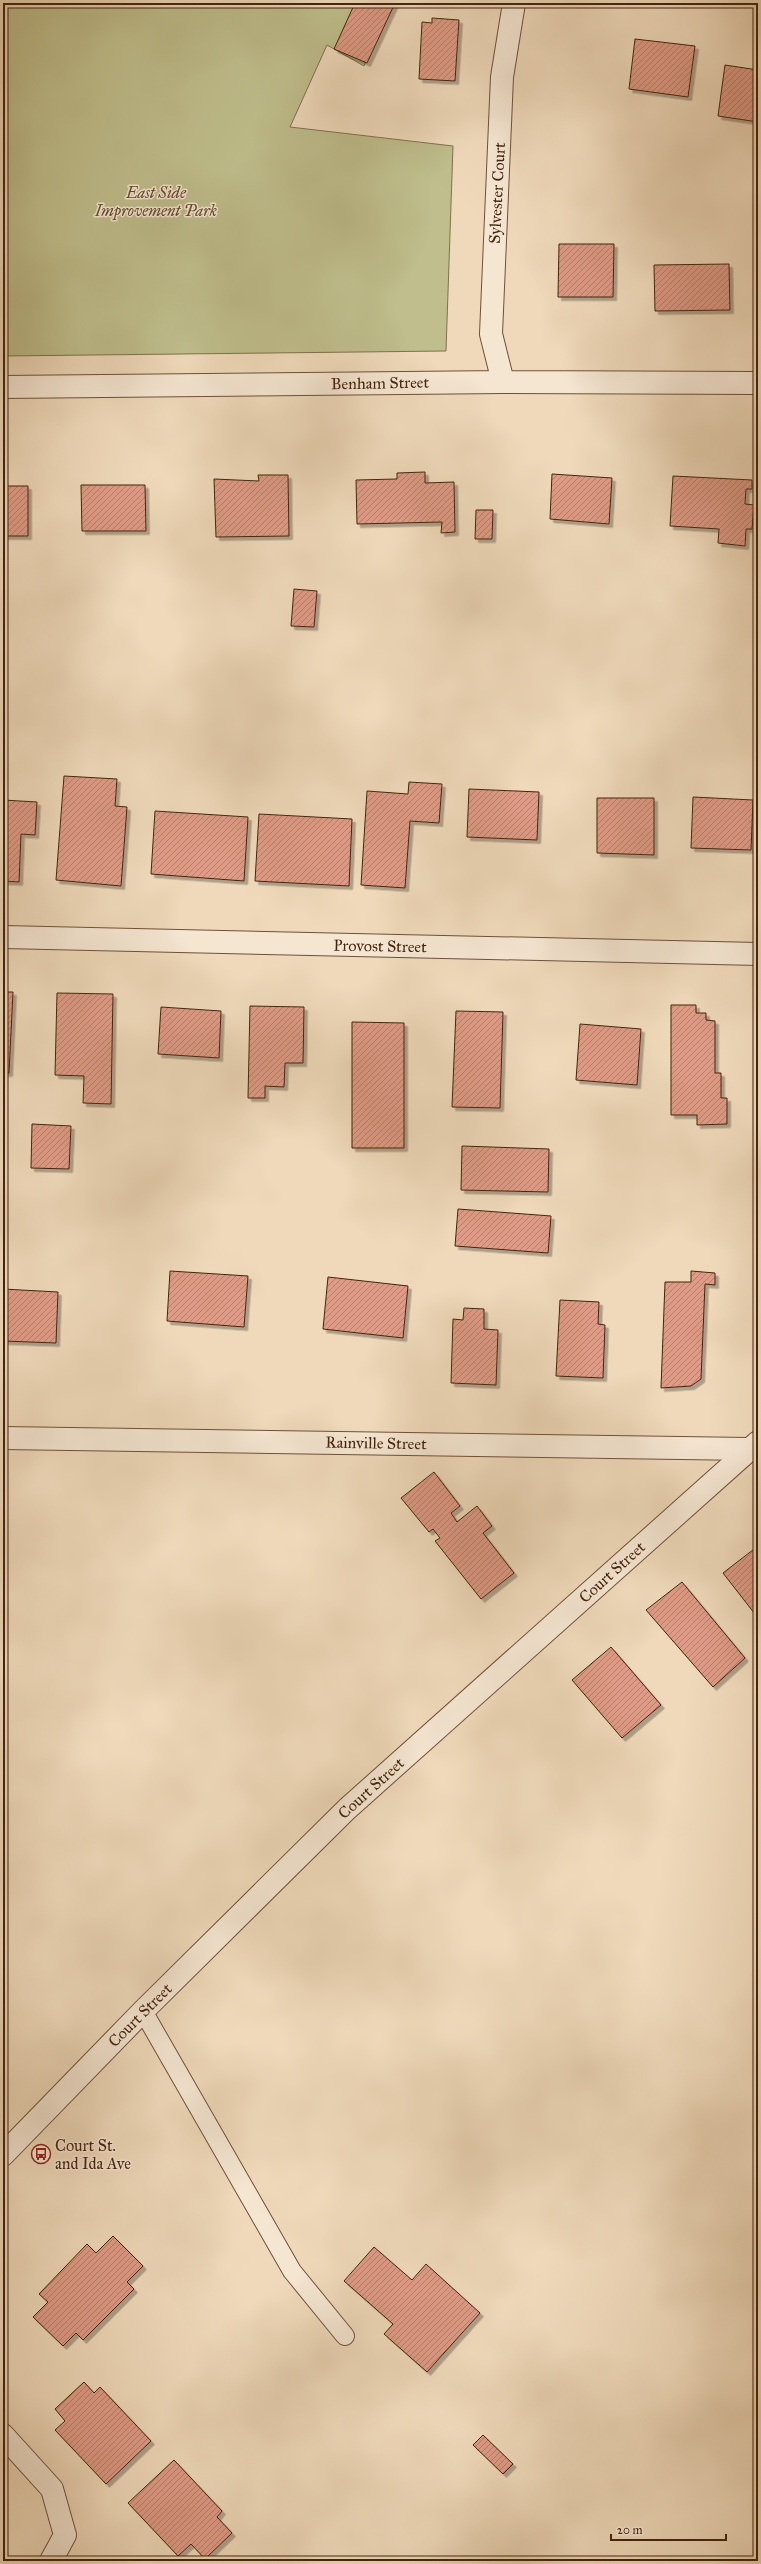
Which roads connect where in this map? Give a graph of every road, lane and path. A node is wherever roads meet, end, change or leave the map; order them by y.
1 (514, 3) edge
2 (503, 382) junction
3 (758, 383) edge
4 (3, 387) edge
5 (3, 937) edge
6 (758, 954) edge
7 (3, 1438) edge
8 (754, 1445) edge
9 (143, 2011) junction
10 (3, 2155) edge
11 (345, 2336) dead end
12 (3, 2435) edge
13 (51, 2561) edge

1 - 2 street, Sylvester Court
2 - 3 street, Benham Street
2 - 4 street, Benham Street
5 - 6 street, Provost Street
7 - 8 street, Rainville Street
8 - 9 street, Court Street
9 - 10 street, Court Street
9 - 11 lane
12 - 13 street

